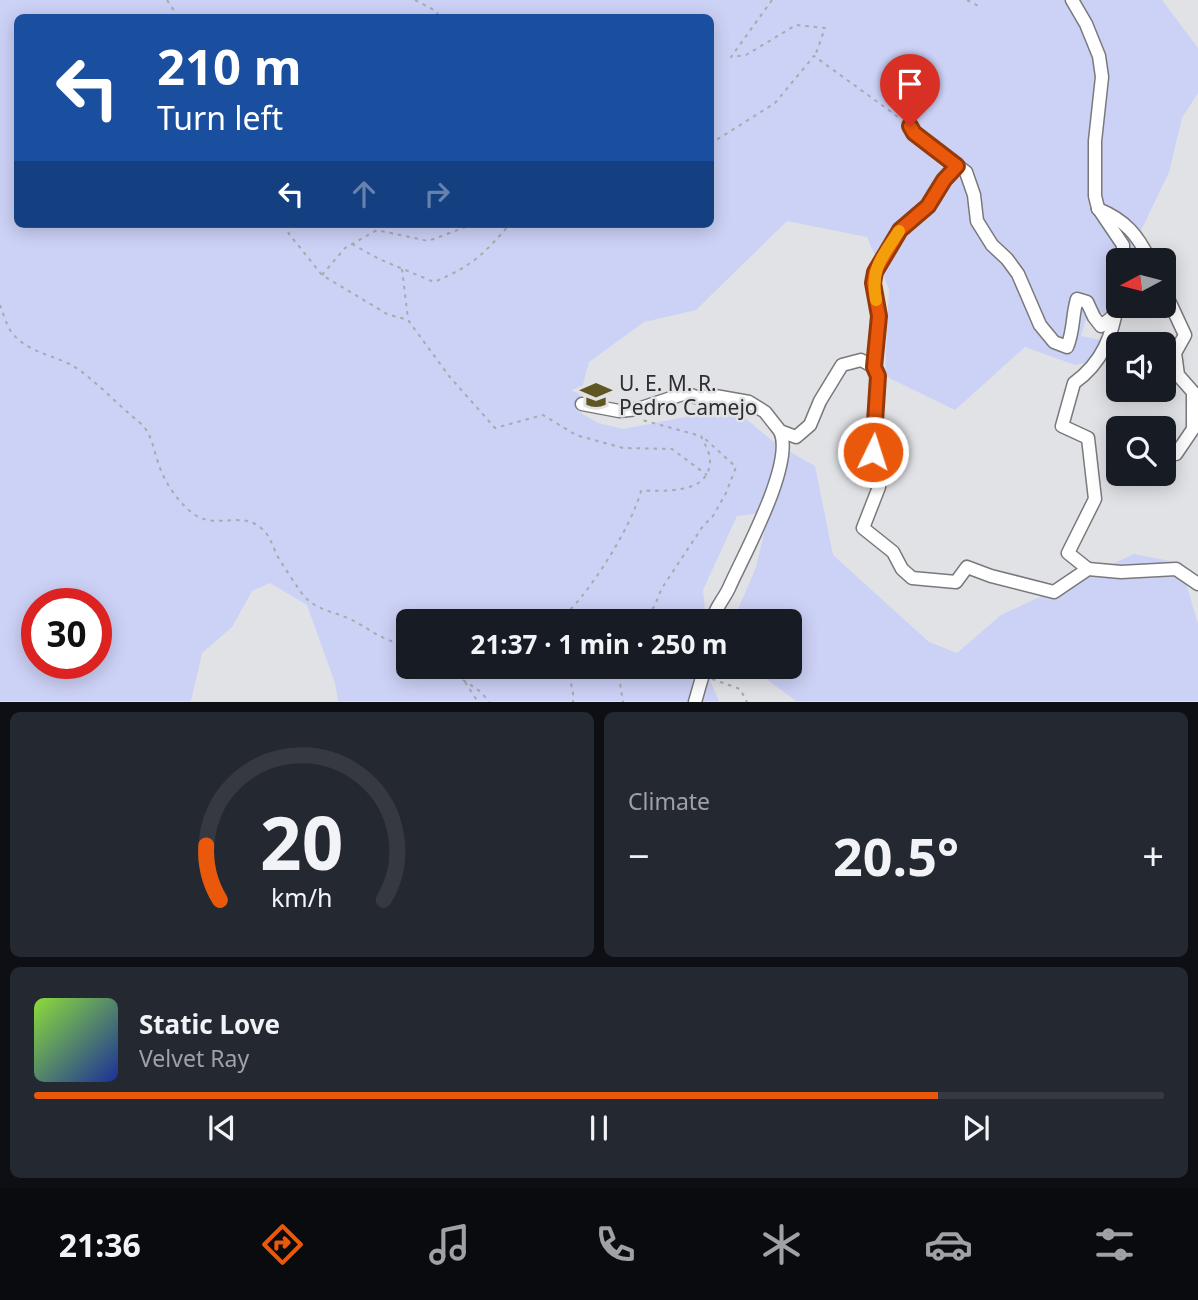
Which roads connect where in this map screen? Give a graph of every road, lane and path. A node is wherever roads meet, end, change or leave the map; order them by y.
1 (415, 0) edge
2 (772, 0) edge
3 (967, 0) edge
4 (1072, 0) edge
5 (982, 8) dead end
6 (438, 14) edge
7 (814, 56) junction
8 (910, 126) joint
9 (714, 141) edge
10 (957, 166) junction
11 (1098, 208) junction
12 (287, 228) edge
13 (464, 228) edge
14 (507, 228) edge
15 (352, 244) junction
16 (1123, 248) edge
17 (1144, 248) edge
18 (401, 268) junction
19 (322, 275) junction
20 (0, 305) edge
21 (1176, 316) edge
22 (1108, 318) edge
23 (1114, 318) edge
24 (408, 320) junction
25 (874, 367) junction
26 (582, 404) dead end
27 (638, 409) junction
28 (780, 431) junction
29 (701, 436) junction
30 (1176, 454) dead end
31 (706, 475) junction
32 (1087, 569) junction
33 (1198, 584) edge
34 (571, 609) edge
35 (652, 609) edge
36 (717, 609) edge
37 (396, 643) edge
38 (570, 679) edge
39 (620, 679) edge
40 (702, 679) edge
41 (720, 679) edge
42 (463, 680) joint
43 (478, 702) edge
44 (489, 702) edge
45 (573, 702) edge
46 (623, 702) edge
47 (695, 702) edge
48 (747, 702) edge

1 - 6 path
2 - 7 path
3 - 5 path
4 - 11 street
7 - 8 path
7 - 9 path
8 - 10 street
10 - 22 street
10 - 25 street
11 - 16 street
11 - 17 street
12 - 19 path
13 - 15 path
14 - 18 path
15 - 18 path
15 - 19 path
18 - 24 path
19 - 24 path
20 - 37 path
21 - 30 street
23 - 32 street
24 - 31 path
25 - 28 street
25 - 32 street
26 - 27 street
27 - 28 street
27 - 29 path
28 - 36 street
29 - 31 path
29 - 35 path
31 - 34 path
32 - 33 street
38 - 45 path
39 - 46 path
40 - 47 street
41 - 48 path
42 - 43 path
42 - 44 path

